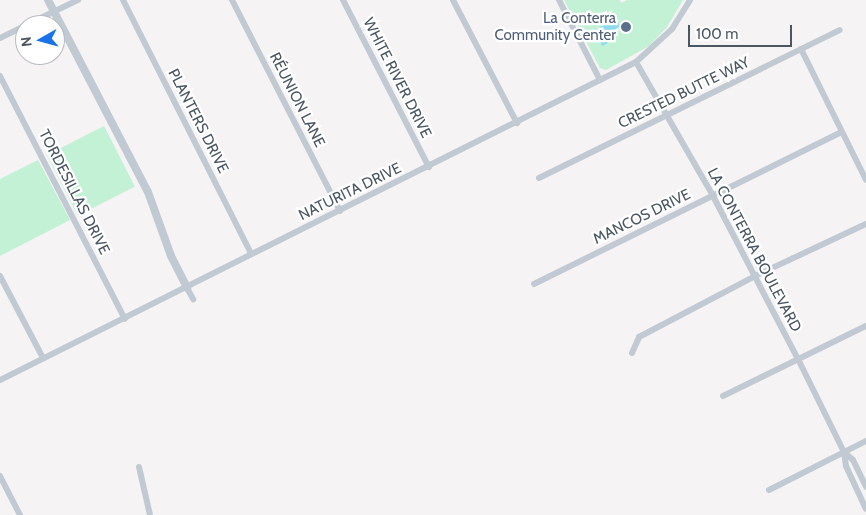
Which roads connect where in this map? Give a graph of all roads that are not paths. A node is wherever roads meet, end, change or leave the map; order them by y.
1 (48, 0) edge
2 (78, 0) edge
3 (123, 0) edge
4 (232, 0) edge
5 (343, 0) edge
6 (453, 0) edge
7 (560, 0) edge
8 (690, 0) edge
9 (54, 12) junction
10 (48, 15) edge
11 (15, 30) edge
12 (840, 30) dead end
13 (0, 38) edge
14 (801, 49) junction
15 (636, 62) junction
16 (0, 76) edge
17 (600, 80) junction
18 (666, 116) junction
19 (517, 123) junction
20 (841, 132) junction
21 (429, 167) junction
22 (539, 178) dead end
23 (866, 180) edge
24 (713, 196) junction
25 (340, 211) junction
26 (866, 224) edge
27 (251, 253) junction
28 (0, 276) edge
29 (755, 276) junction
30 (534, 284) dead end
31 (187, 288) junction
32 (193, 299) dead end
33 (125, 319) junction
34 (866, 326) edge
35 (632, 353) dead end
36 (43, 358) junction
37 (798, 360) junction
38 (0, 380) edge
39 (723, 396) dead end
40 (866, 441) edge
41 (844, 452) junction
42 (139, 467) dead end
43 (0, 476) edge
44 (866, 487) edge
45 (770, 490) dead end
46 (866, 509) edge
47 (20, 515) edge
48 (150, 515) edge

1 - 9 street
2 - 9 street
3 - 27 street, PLANTERS DRIVE
4 - 25 street, RÉUNION LANE
5 - 21 street, WHITE RIVER DRIVE
6 - 19 street
7 - 17 street
8 - 15 street, NATURITA DRIVE
9 - 10 street
9 - 31 street
11 - 13 street
12 - 14 street, CRESTED BUTTE WAY
14 - 18 street, CRESTED BUTTE WAY
14 - 20 street
15 - 17 street, NATURITA DRIVE
15 - 18 street, LA CONTERRA BOULEVARD
16 - 33 street, TORDESILLAS DRIVE
17 - 19 street, NATURITA DRIVE
18 - 22 street, CRESTED BUTTE WAY
18 - 24 street, LA CONTERRA BOULEVARD
19 - 21 street, NATURITA DRIVE
20 - 23 street
20 - 24 street, MANCOS DRIVE
21 - 25 street, NATURITA DRIVE
24 - 29 street, LA CONTERRA BOULEVARD
24 - 30 street, MANCOS DRIVE
25 - 27 street, NATURITA DRIVE
26 - 29 street
27 - 31 street, NATURITA DRIVE
28 - 36 street
29 - 35 street
29 - 37 street, LA CONTERRA BOULEVARD
31 - 32 street
31 - 33 street, NATURITA DRIVE
33 - 36 street, NATURITA DRIVE
34 - 37 street
36 - 38 street, NATURITA DRIVE
37 - 39 street
37 - 41 street, LA CONTERRA BOULEVARD
40 - 41 street
41 - 44 street, LA CONTERRA BOULEVARD
41 - 45 street
41 - 46 street, LA CONTERRA BOULEVARD
42 - 48 street
43 - 47 street

